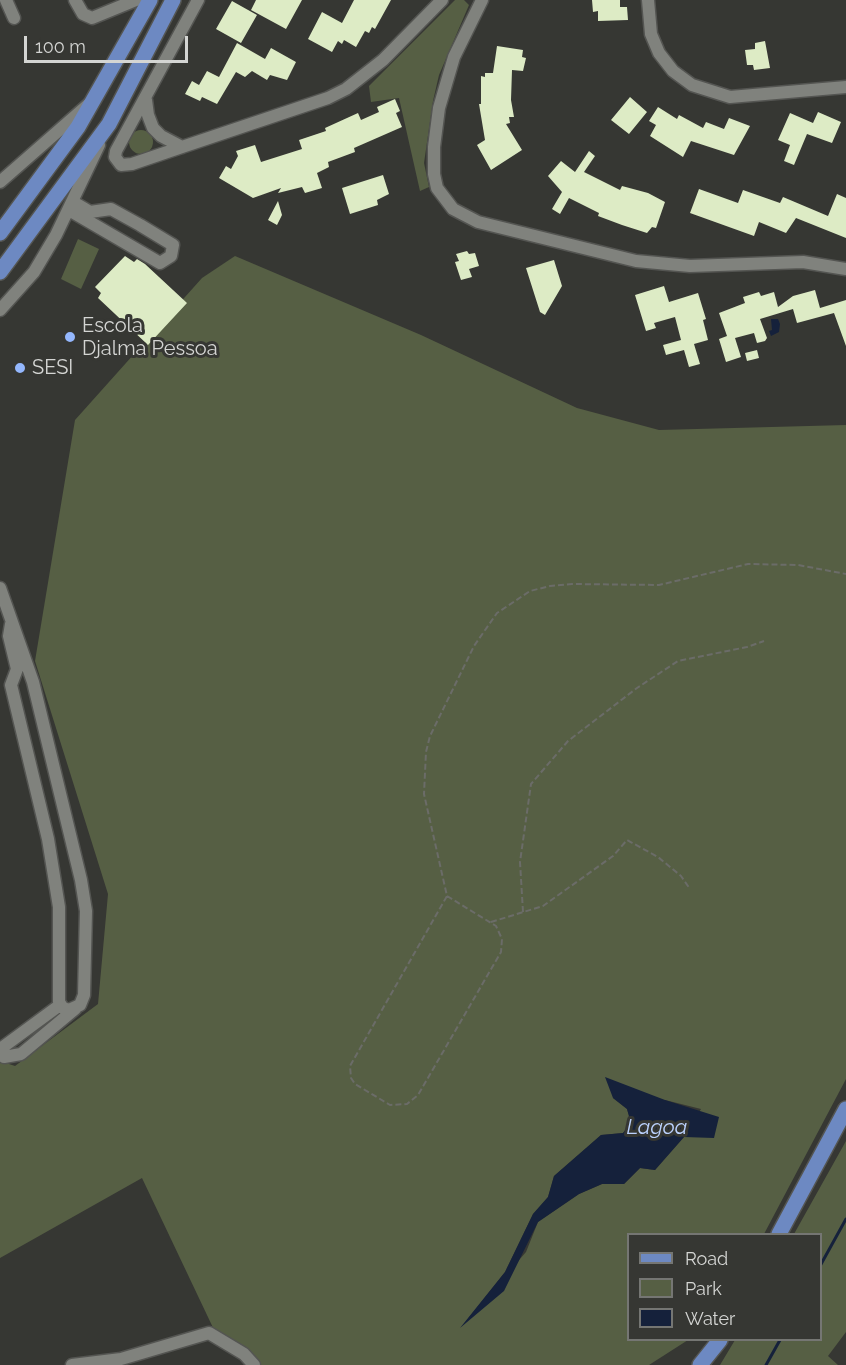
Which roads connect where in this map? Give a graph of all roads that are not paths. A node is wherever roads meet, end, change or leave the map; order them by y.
1 (6, 0) edge
2 (75, 0) edge
3 (136, 0) edge
4 (150, 0) edge
5 (173, 0) edge
6 (198, 0) edge
7 (442, 0) edge
8 (648, 0) edge
9 (478, 2) edge
10 (14, 18) dead end
11 (846, 87) edge
12 (94, 99) junction
13 (146, 100) junction
14 (109, 124) junction
15 (182, 147) junction
16 (0, 182) edge
17 (71, 206) junction
18 (0, 233) edge
19 (846, 269) edge
20 (0, 272) edge
21 (0, 310) edge
22 (0, 588) edge
23 (11, 624) junction
24 (60, 1005) junction
25 (80, 1005) junction
26 (846, 1109) edge
27 (780, 1233) edge
28 (719, 1341) edge
29 (72, 1365) edge
30 (254, 1365) edge
31 (700, 1365) edge

1 - 10 street
2 - 3 street
4 - 12 main road
5 - 14 main road
6 - 13 street
7 - 15 street
8 - 11 street
9 - 19 street
12 - 16 street
12 - 18 main road
13 - 15 street
13 - 15 street
14 - 17 street
14 - 20 main road
17 - 17 street
17 - 21 street
22 - 23 street
23 - 24 street
23 - 25 street
24 - 25 street
24 - 25 street
26 - 27 main road
28 - 31 main road
29 - 30 street

